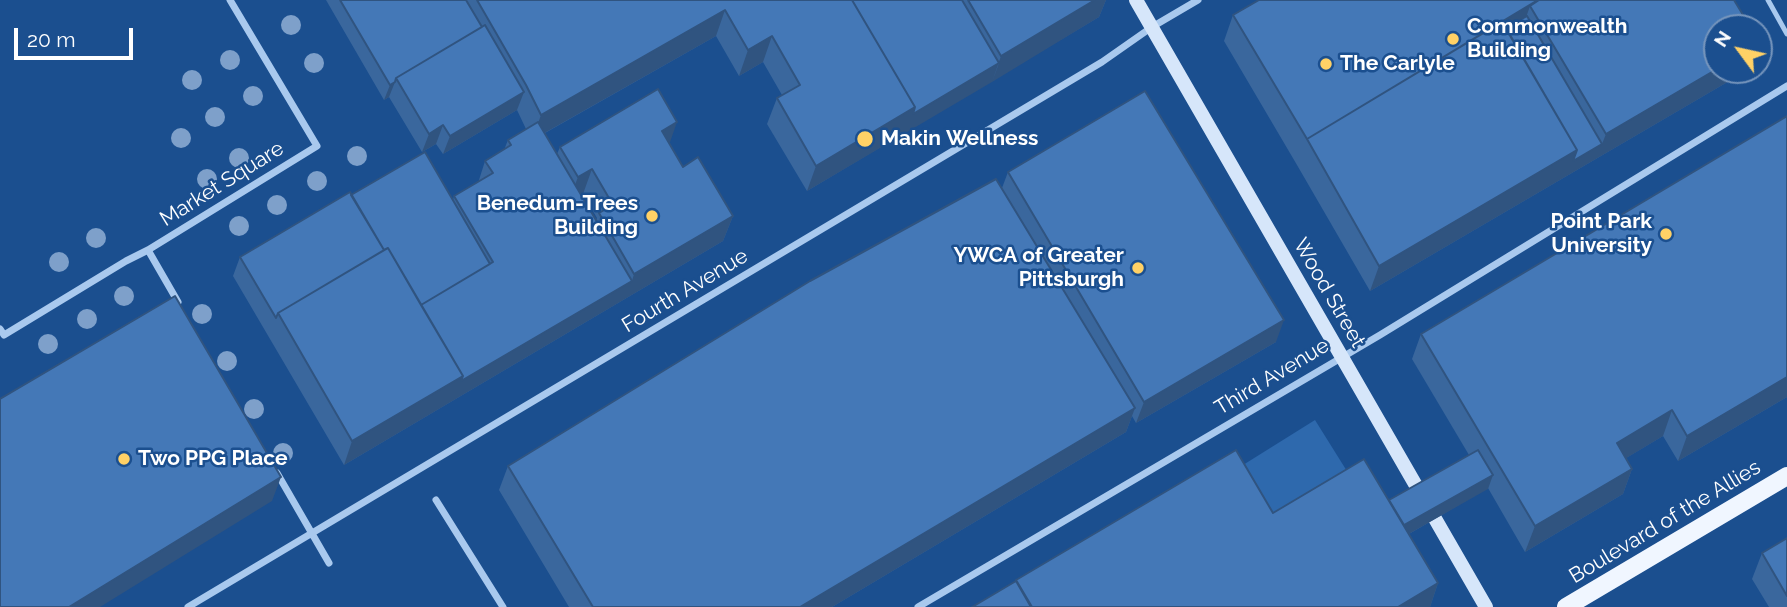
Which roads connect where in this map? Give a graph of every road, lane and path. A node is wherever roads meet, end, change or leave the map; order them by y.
1 (230, 0) edge
2 (1136, 0) edge
3 (1198, 0) edge
4 (1768, 0) edge
5 (1152, 27) junction
6 (1787, 34) edge
7 (1787, 86) edge
8 (148, 250) junction
9 (181, 306) edge
10 (0, 329) edge
11 (1340, 356) junction
12 (270, 462) edge
13 (1787, 476) edge
14 (436, 500) dead end
15 (311, 534) junction
16 (329, 563) dead end
17 (188, 607) edge
18 (503, 607) edge
19 (918, 607) edge
20 (1486, 607) edge
21 (1566, 607) edge

1 - 8 street, Market Square
2 - 5 main road, Wood Street
3 - 5 street, Fourth Avenue
4 - 6 lane
5 - 11 main road, Wood Street
5 - 15 street, Fourth Avenue
7 - 11 street, Third Avenue
8 - 9 street
8 - 10 street, Market Square
11 - 19 street, Third Avenue
11 - 20 main road, Wood Street
12 - 15 street
13 - 21 main road, Boulevard of the Allies
14 - 18 street
15 - 16 street
15 - 17 street, Fourth Avenue

